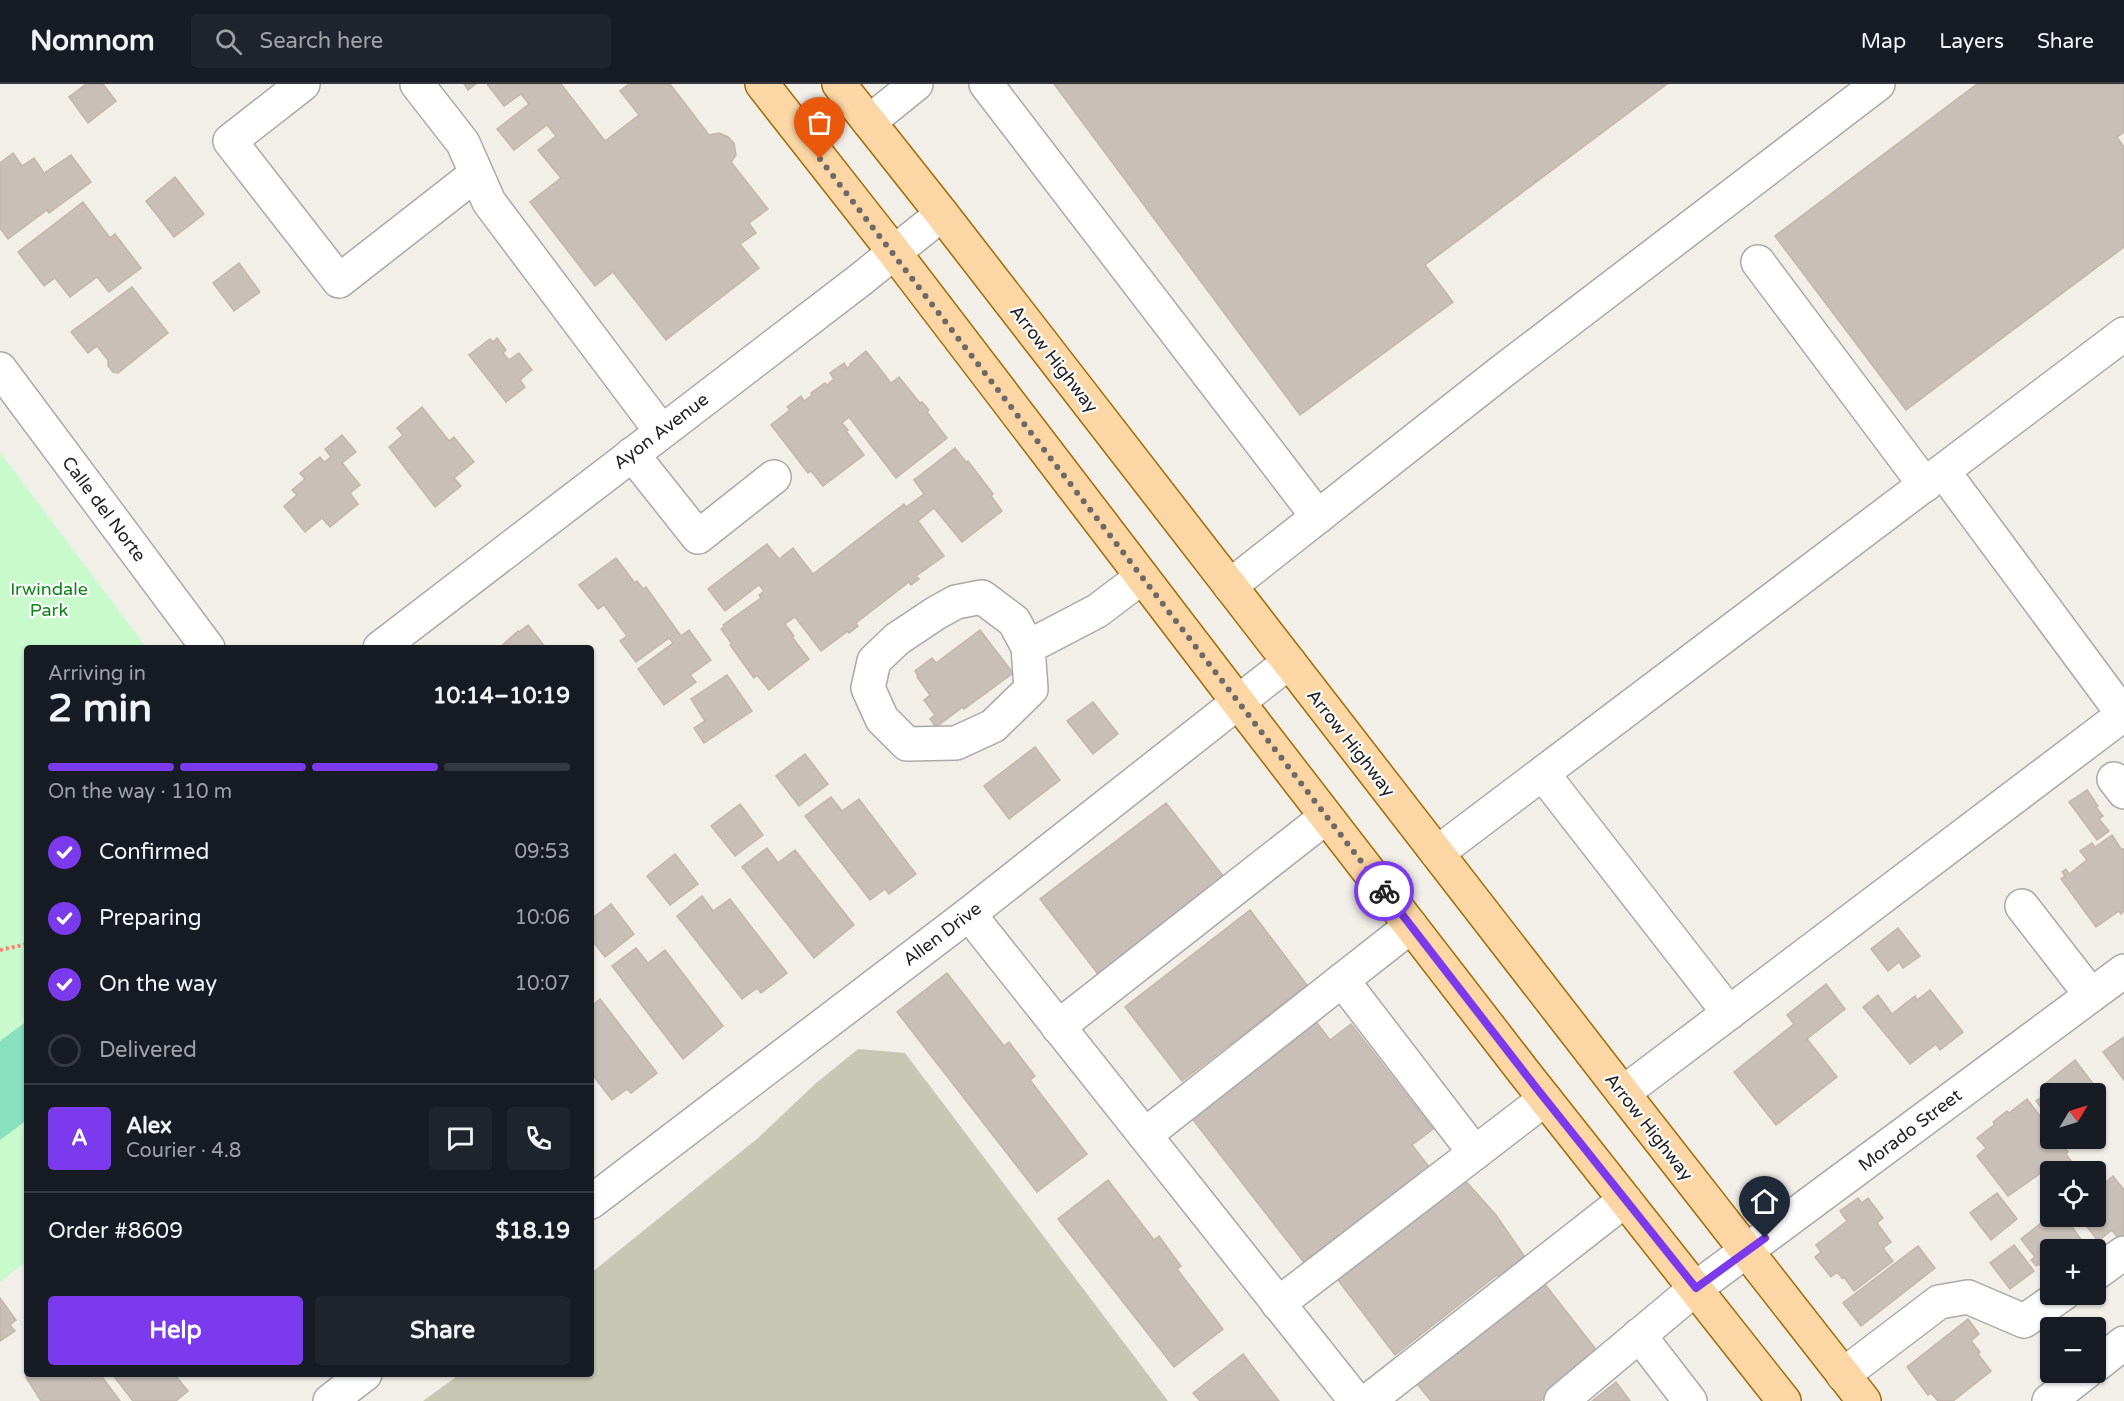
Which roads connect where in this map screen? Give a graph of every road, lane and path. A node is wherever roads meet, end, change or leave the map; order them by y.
1 (303, 84) edge
2 (417, 84) edge
3 (762, 84) edge
4 (839, 84) edge
5 (916, 84) edge
6 (986, 84) edge
7 (1878, 84) edge
8 (869, 122) junction
9 (476, 174) junction
10 (942, 214) junction
11 (894, 252) junction
12 (1758, 262) dead end
13 (2124, 334) edge
14 (0, 369) edge
15 (662, 431) junction
16 (632, 454) junction
17 (774, 477) dead end
18 (1934, 478) junction
19 (1318, 517) junction
20 (1142, 577) junction
21 (1230, 586) junction
22 (206, 645) edge
23 (384, 645) edge
24 (1028, 647) junction
25 (1289, 663) junction
26 (1238, 702) junction
27 (2124, 714) edge
28 (1543, 774) junction
29 (1326, 817) junction
30 (1437, 853) junction
31 (2022, 906) dead end
32 (969, 915) junction
33 (1411, 926) junction
34 (24, 945) edge
35 (0, 950) edge
36 (2124, 971) edge
37 (1342, 980) junction
38 (2091, 995) junction
39 (1729, 1013) junction
40 (1058, 1027) junction
41 (1623, 1094) junction
42 (1545, 1099) junction
43 (1145, 1135) junction
44 (1475, 1153) junction
45 (594, 1200) edge
46 (1625, 1200) junction
47 (1746, 1252) junction
48 (2124, 1253) edge
49 (2106, 1265) edge
50 (1696, 1288) junction
51 (1278, 1304) junction
52 (2047, 1305) edge
53 (1639, 1335) junction
54 (2124, 1343) edge
55 (2106, 1357) edge
56 (1844, 1375) junction
57 (361, 1377) edge
58 (2072, 1383) edge
59 (330, 1401) edge
60 (1356, 1401) edge
61 (1368, 1401) edge
62 (1561, 1401) edge
63 (1690, 1401) edge
64 (1784, 1401) edge
65 (1864, 1401) edge
66 (2049, 1401) edge

1 - 9 street
2 - 9 street
3 - 11 main road
4 - 8 main road, Arrow Highway
5 - 8 street
6 - 19 street
7 - 19 street
8 - 10 main road, Arrow Highway
9 - 15 street
10 - 11 street, Ayon Avenue
10 - 21 main road, Arrow Highway
11 - 15 street, Ayon Avenue
11 - 20 main road
12 - 18 street
13 - 18 street
14 - 22 street, Calle del Norte
15 - 16 street, Ayon Avenue
16 - 17 street
16 - 23 street, Ayon Avenue
18 - 27 street
18 - 28 street
19 - 21 street
20 - 24 street
20 - 26 main road
21 - 25 main road, Arrow Highway
24 - 24 street
25 - 26 street, Allen Drive
25 - 30 main road, Arrow Highway
26 - 29 main road
26 - 32 street, Allen Drive
27 - 39 street
28 - 30 street
28 - 39 street
29 - 33 main road
29 - 40 street
30 - 41 main road, Arrow Highway
31 - 38 street
32 - 40 street
32 - 45 street, Allen Drive
33 - 37 street
33 - 42 main road
34 - 35 path
36 - 38 street, Morado Street
37 - 43 street
37 - 44 street
38 - 47 street, Morado Street
39 - 41 street
40 - 43 street
41 - 47 main road, Arrow Highway
42 - 44 street
42 - 46 main road
43 - 51 street
44 - 51 street
46 - 50 main road
46 - 61 street
47 - 50 street, Morado Street
47 - 56 main road, Arrow Highway
48 - 49 street
50 - 53 street, Morado Street
50 - 64 main road
51 - 60 street
52 - 56 street
53 - 62 street, Morado Street
53 - 63 street
54 - 55 street
56 - 65 main road, Arrow Highway
57 - 59 street
58 - 66 street

